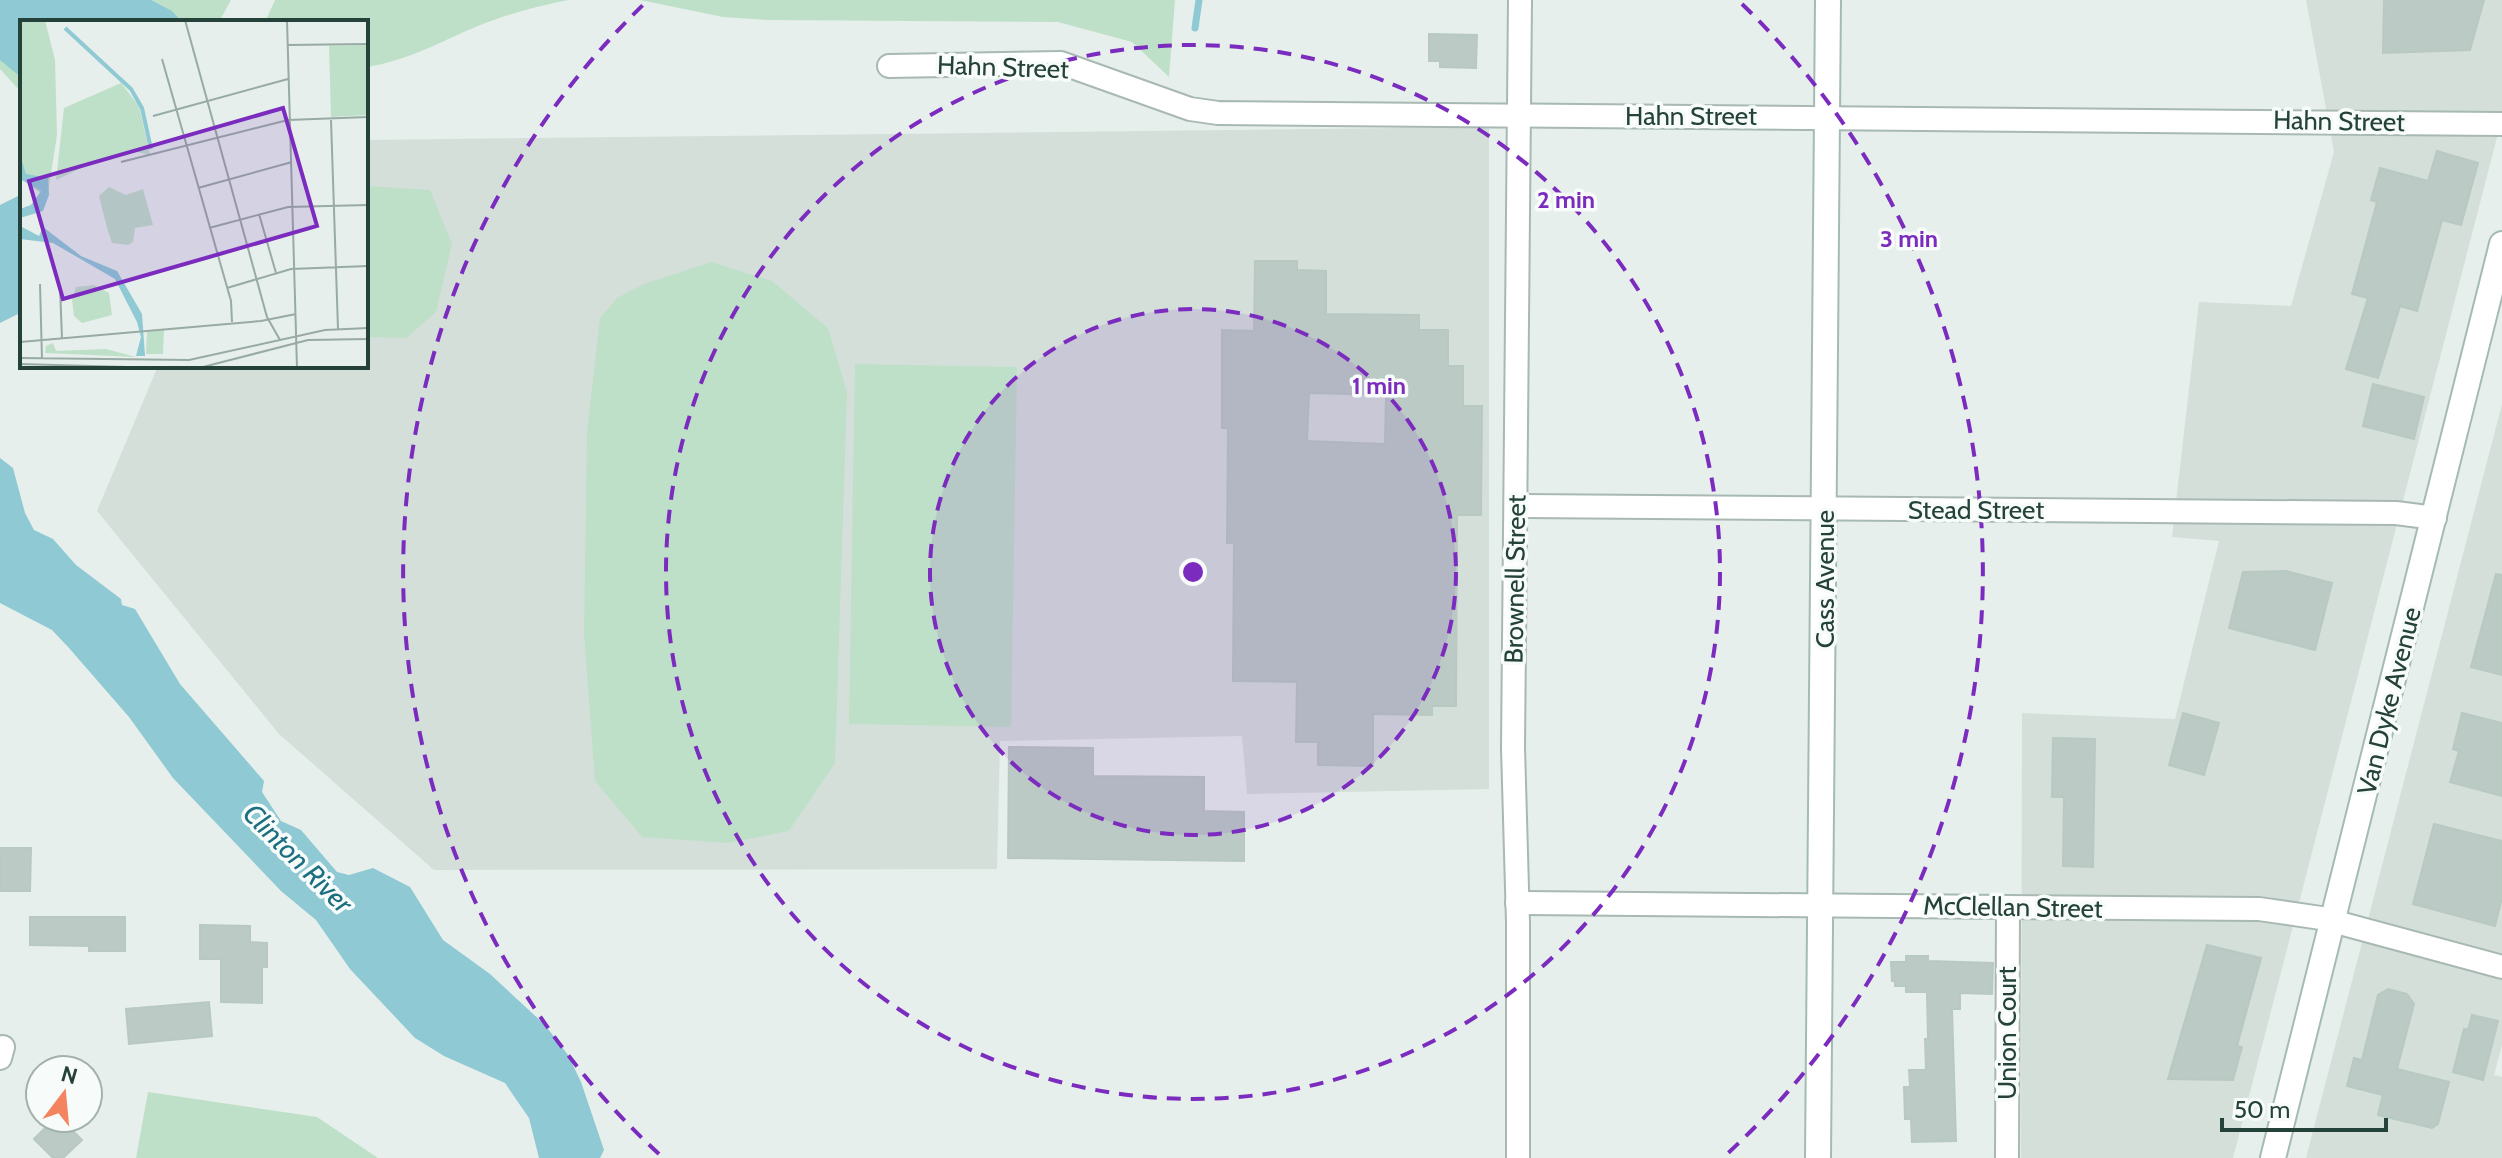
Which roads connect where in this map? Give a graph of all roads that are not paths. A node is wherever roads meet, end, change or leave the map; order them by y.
1 (1520, 0) edge
2 (1828, 0) edge
3 (889, 66) dead end
4 (1520, 115) junction
5 (1826, 117) junction
6 (2502, 124) edge
7 (2502, 244) edge
8 (1516, 506) junction
9 (1825, 509) junction
10 (2435, 518) junction
11 (1517, 903) junction
12 (1822, 906) junction
13 (2008, 907) junction
14 (2334, 921) junction
15 (2502, 967) edge
16 (1518, 1158) edge
17 (1818, 1158) edge
18 (2007, 1158) edge
19 (2273, 1158) edge

1 - 4 street, Brownell Street
2 - 5 street, Cass Avenue
3 - 4 street, Hahn Street
4 - 5 street, Hahn Street
4 - 8 street, Brownell Street
5 - 6 street, Hahn Street
5 - 9 street, Cass Avenue
7 - 10 street, Van Dyke Avenue
8 - 9 street, Stead Street
8 - 11 street, Brownell Street
9 - 10 street, Stead Street
9 - 12 street, Cass Avenue
10 - 14 street, Van Dyke Avenue
11 - 12 street, McClellan Street
11 - 16 street, Brownell Street
12 - 13 street, McClellan Street
12 - 17 street, Cass Avenue
13 - 14 street, McClellan Street
13 - 18 street, Union Court
14 - 15 street, McClellan Street
14 - 19 street, Van Dyke Avenue

